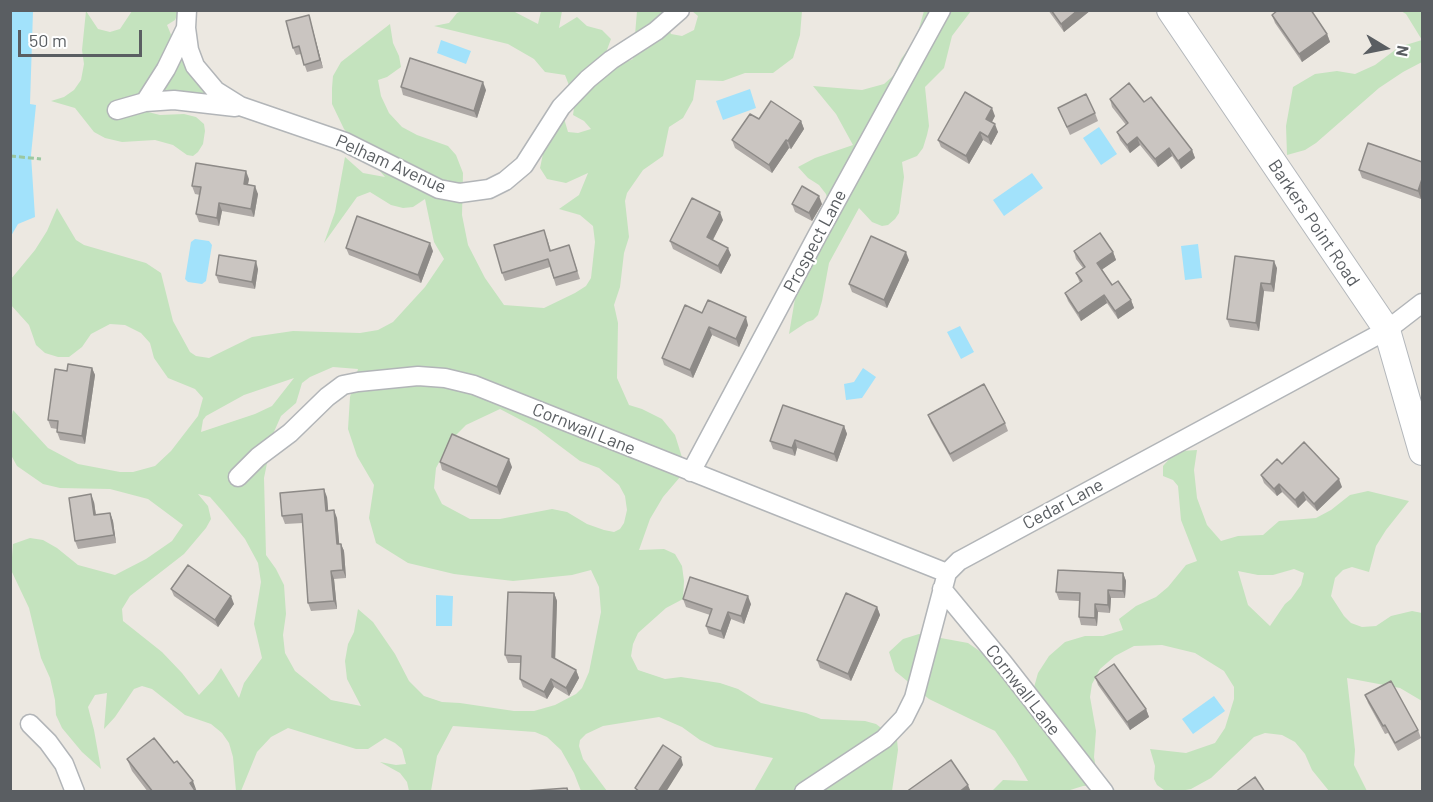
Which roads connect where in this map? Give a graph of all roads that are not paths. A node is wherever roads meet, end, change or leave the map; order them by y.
1 (680, 10) edge
2 (941, 10) edge
3 (1170, 10) edge
4 (187, 19) edge
5 (145, 102) junction
6 (246, 108) junction
7 (117, 110) dead end
8 (1422, 303) edge
9 (1387, 330) junction
10 (1422, 452) edge
11 (691, 472) junction
12 (238, 477) dead end
13 (944, 581) junction
14 (30, 724) dead end
15 (75, 792) edge
16 (804, 792) edge
17 (1104, 792) edge

1 - 6 street, Pelham Avenue
2 - 11 street, Prospect Lane
3 - 9 street, Barkers Point Road
4 - 5 street, Pelham Avenue
4 - 6 street, Pelham Avenue
5 - 6 street
5 - 7 street
8 - 9 street, Cedar Lane
9 - 10 street, Barkers Point Road
9 - 13 street, Cedar Lane
11 - 12 street, Cornwall Lane
11 - 13 street, Cornwall Lane
13 - 16 street
13 - 17 street, Cornwall Lane
14 - 15 street

